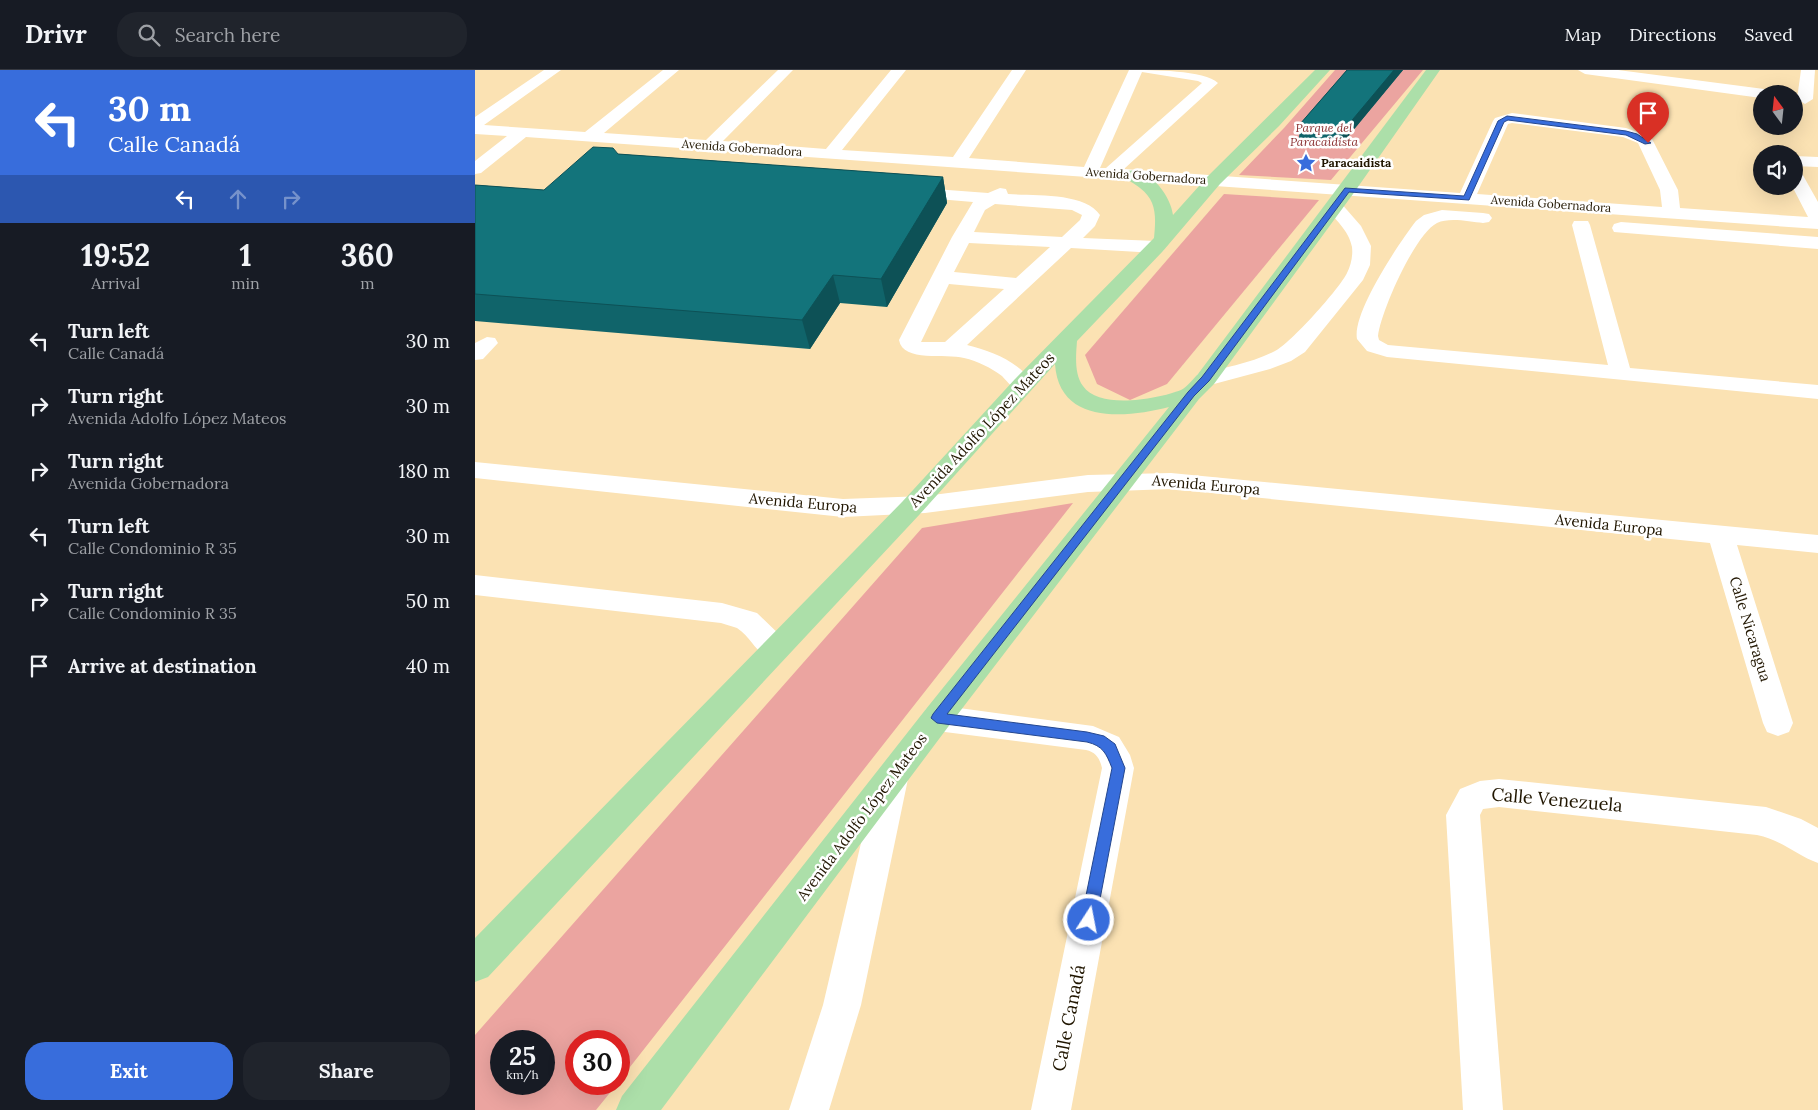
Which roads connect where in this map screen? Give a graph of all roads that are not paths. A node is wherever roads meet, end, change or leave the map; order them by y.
1 (554, 70) edge
2 (672, 70) edge
3 (786, 70) edge
4 (899, 70) edge
5 (1019, 70) edge
6 (1136, 70) edge
7 (1148, 70) edge
8 (1323, 70) edge
9 (1433, 70) edge
10 (1585, 70) edge
11 (1808, 70) edge
12 (1633, 73) edge
13 (1753, 92) edge
14 (1805, 99) edge
15 (475, 124) edge
16 (475, 129) edge
17 (523, 132) junction
18 (589, 137) junction
19 (709, 146) junction
20 (829, 154) junction
21 (1803, 161) edge
22 (958, 162) junction
23 (1818, 162) edge
24 (987, 164) junction
25 (1016, 166) junction
26 (475, 170) edge
27 (1090, 172) junction
28 (1110, 173) junction
29 (1133, 175) junction
30 (1214, 180) junction
31 (889, 191) edge
32 (1803, 192) edge
33 (1341, 198) junction
34 (1467, 198) junction
35 (983, 201) junction
36 (1672, 213) junction
37 (1497, 219) dead end
38 (1818, 221) edge
39 (961, 237) junction
40 (1159, 243) junction
41 (1065, 244) junction
42 (1818, 244) edge
43 (942, 278) junction
44 (1019, 284) junction
45 (1343, 291) junction
46 (1382, 293) junction
47 (1066, 341) junction
48 (950, 349) junction
49 (1621, 374) junction
50 (1023, 384) junction
51 (1198, 387) junction
52 (1818, 392) edge
53 (475, 470) edge
54 (1123, 480) junction
55 (911, 508) junction
56 (1721, 536) junction
57 (1818, 544) edge
58 (475, 585) edge
59 (775, 648) junction
60 (937, 718) junction
61 (1778, 723) dead end
62 (892, 779) junction
63 (1812, 842) edge
64 (475, 964) edge
65 (636, 1110) edge
66 (809, 1110) edge
67 (1051, 1110) edge
68 (1483, 1110) edge

1 - 15 street
2 - 18 street
3 - 19 street
4 - 20 street
5 - 22 street
6 - 27 street
7 - 28 street
8 - 30 main road, Avenida Adolfo López Mateos
9 - 33 main road, Avenida Adolfo López Mateos
10 - 12 street
11 - 14 street
12 - 13 street
16 - 17 street, Avenida Gobernadora
17 - 18 street, Avenida Gobernadora
17 - 26 street
18 - 19 street, Avenida Gobernadora
19 - 20 street, Avenida Gobernadora
20 - 22 street, Avenida Gobernadora
21 - 23 street
22 - 24 street, Avenida Gobernadora
24 - 25 street, Avenida Gobernadora
24 - 35 street
25 - 27 street, Avenida Gobernadora
25 - 35 street
27 - 28 street, Avenida Gobernadora
28 - 29 street, Avenida Gobernadora
29 - 30 street, Avenida Gobernadora
29 - 40 main road
30 - 33 street, Avenida Gobernadora
30 - 40 main road, Avenida Adolfo López Mateos
31 - 35 street
32 - 38 street
33 - 34 street, Avenida Gobernadora
33 - 45 street
33 - 51 main road, Avenida Adolfo López Mateos
34 - 36 street, Avenida Gobernadora
34 - 36 street
35 - 39 street
35 - 41 street
36 - 38 street, Avenida Gobernadora
37 - 46 street
39 - 41 street
39 - 43 street
40 - 41 street
40 - 47 main road, Avenida Adolfo López Mateos
41 - 44 street
42 - 49 street
43 - 44 street
43 - 48 street
44 - 48 street
45 - 46 street
45 - 51 street
46 - 49 street
47 - 50 main road, Avenida Adolfo López Mateos
47 - 51 main road
48 - 50 street
49 - 52 street
50 - 55 main road, Avenida Adolfo López Mateos
51 - 54 main road, Avenida Adolfo López Mateos
53 - 55 street, Avenida Europa
54 - 55 street, Avenida Europa
54 - 56 street, Avenida Europa
54 - 60 main road, Avenida Adolfo López Mateos
55 - 59 main road, Avenida Adolfo López Mateos
56 - 57 street, Avenida Europa
56 - 61 street, Calle Nicaragua
58 - 59 street
59 - 64 main road, Avenida Adolfo López Mateos
60 - 62 main road, Avenida Adolfo López Mateos
60 - 67 street, Calle Canadá
62 - 65 main road, Avenida Adolfo López Mateos
62 - 66 street
63 - 68 street, Calle Venezuela

